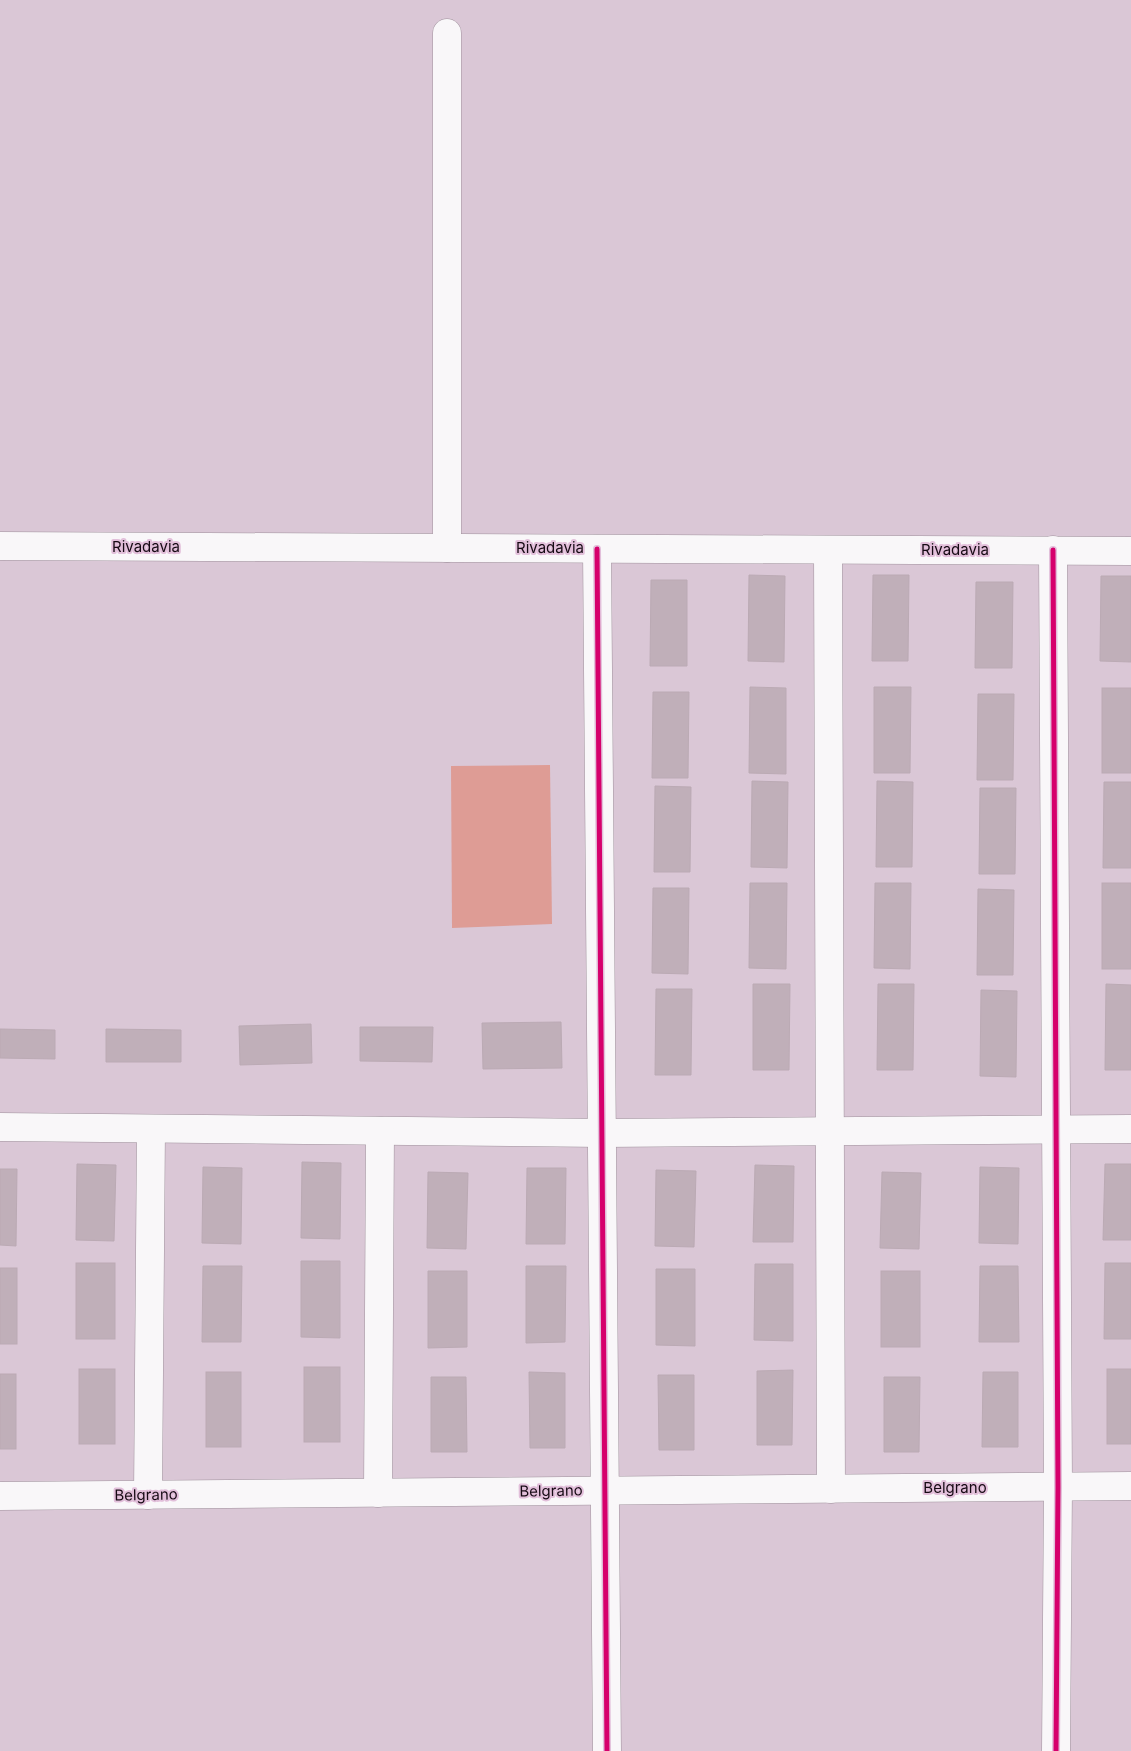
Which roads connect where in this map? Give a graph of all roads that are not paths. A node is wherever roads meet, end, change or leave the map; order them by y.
1 (447, 33) dead end
2 (0, 546) edge
3 (447, 548) junction
4 (597, 549) junction
5 (828, 550) junction
6 (1053, 550) junction
7 (1131, 551) edge
8 (0, 1127) edge
9 (150, 1129) junction
10 (1131, 1129) edge
11 (1056, 1130) junction
12 (380, 1131) junction
13 (830, 1131) junction
14 (603, 1133) junction
15 (1131, 1486) edge
16 (1058, 1487) junction
17 (831, 1489) junction
18 (606, 1491) junction
19 (378, 1493) junction
20 (148, 1495) junction
21 (0, 1496) edge
22 (607, 1751) edge
23 (1056, 1751) edge

1 - 3 street
2 - 3 street, Rivadavia
3 - 4 street, Rivadavia
4 - 5 street, Rivadavia
4 - 14 street
5 - 6 street, Rivadavia
5 - 13 street
6 - 7 street, Rivadavia
6 - 11 street
8 - 9 street
9 - 12 street
9 - 20 street
10 - 11 street
11 - 13 street
11 - 16 street
12 - 14 street
12 - 19 street
13 - 14 street
13 - 17 street
14 - 18 street
15 - 16 street, Belgrano
16 - 17 street, Belgrano
16 - 23 street
17 - 18 street, Belgrano
18 - 19 street, Belgrano
18 - 22 street
19 - 20 street, Belgrano
20 - 21 street, Belgrano

